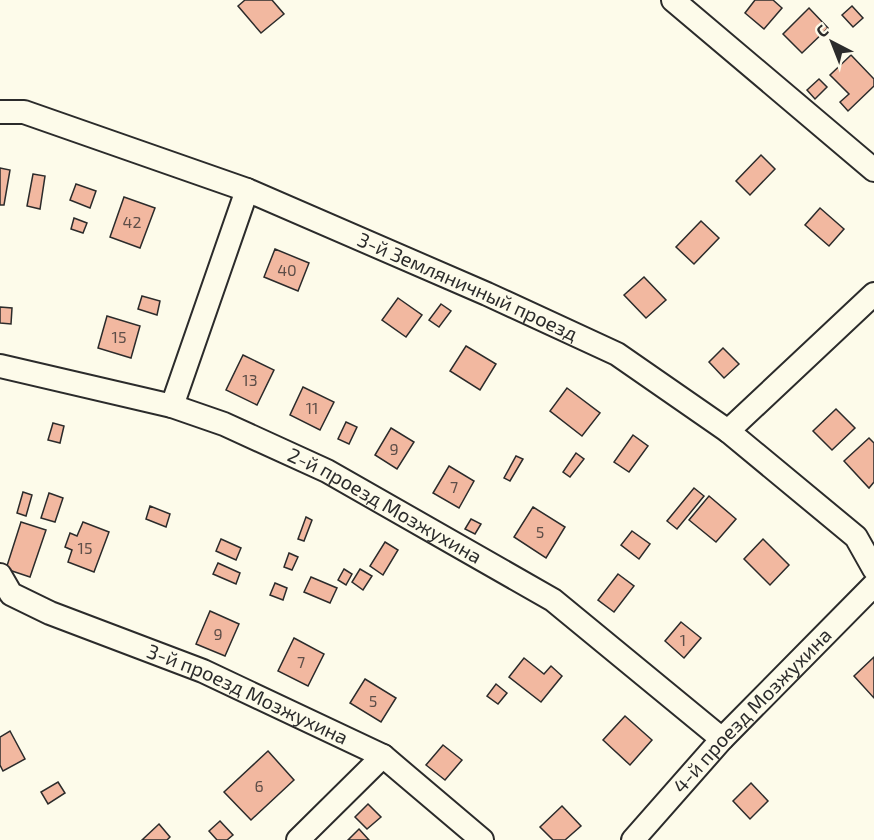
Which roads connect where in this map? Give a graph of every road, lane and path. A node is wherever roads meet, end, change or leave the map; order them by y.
1 (673, 0) edge
2 (0, 112) edge
3 (874, 170) edge
4 (248, 190) junction
5 (874, 294) edge
6 (0, 366) edge
7 (172, 406) junction
8 (728, 432) junction
9 (874, 569) edge
10 (0, 575) edge
11 (874, 585) edge
12 (722, 739) junction
13 (383, 756) junction
14 (298, 840) edge
15 (482, 840) edge
16 (633, 840) edge

1 - 3 street
2 - 4 street, 3-й Земляничный проезд
4 - 7 street
4 - 8 street, 3-й Земляничный проезд
5 - 8 street
6 - 7 street, 2-й проезд Мозжухина
7 - 12 street, 2-й проезд Мозжухина
8 - 9 street, 3-й Земляничный проезд
10 - 13 street, 3-й проезд Мозжухина
11 - 12 street, 4-й проезд Мозжухина
12 - 16 street, 4-й проезд Мозжухина
13 - 14 street
13 - 15 street, 3-й проезд Мозжухина

